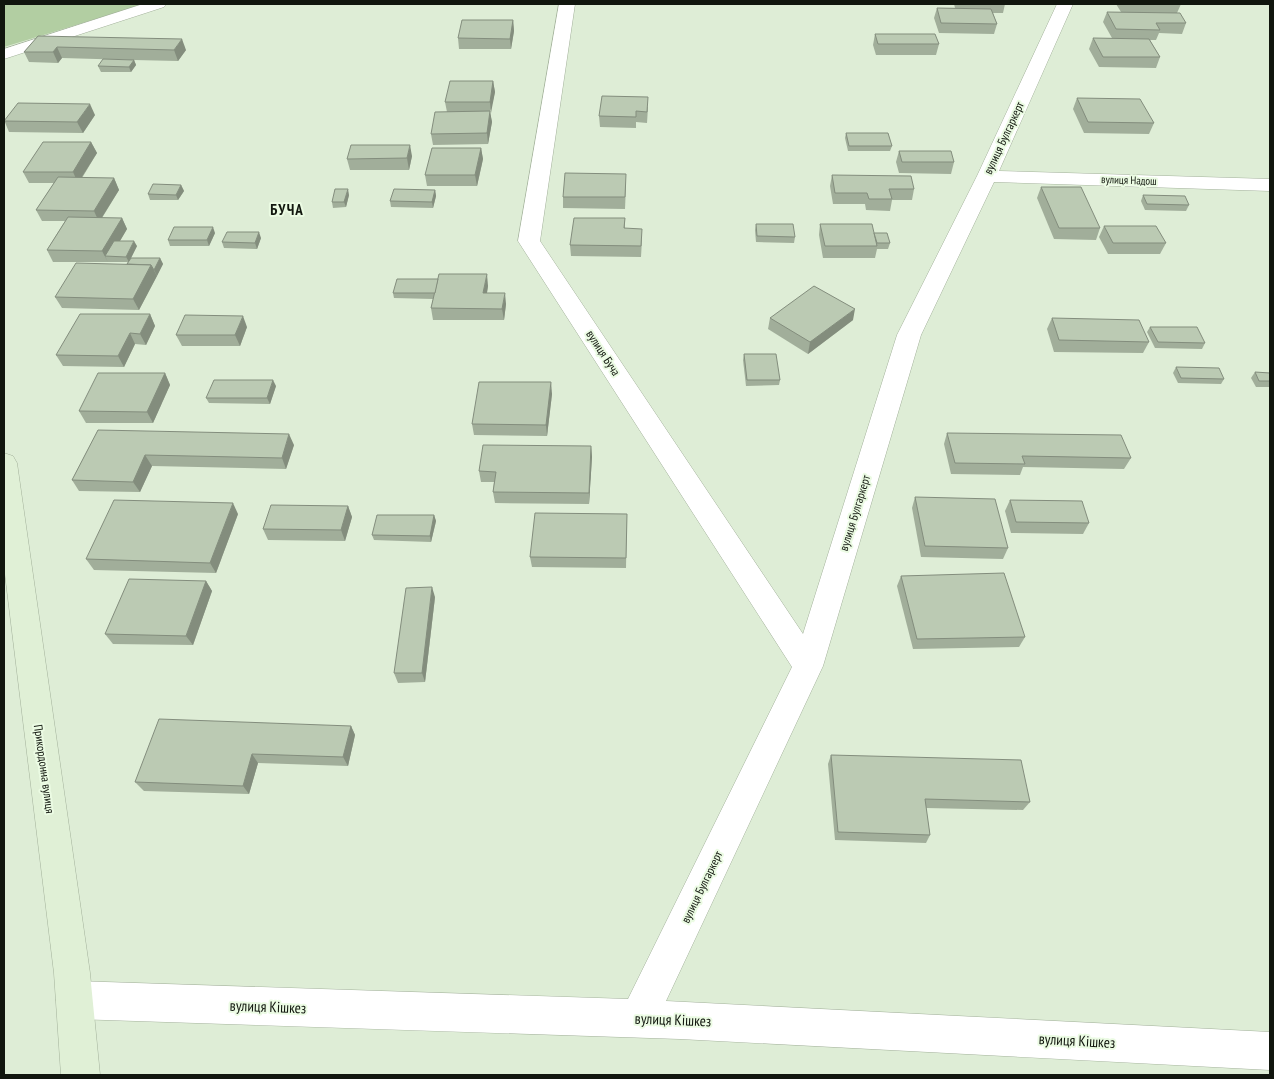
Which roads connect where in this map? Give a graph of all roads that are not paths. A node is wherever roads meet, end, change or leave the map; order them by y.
1 (158, 4) edge
2 (567, 4) edge
3 (1065, 4) edge
4 (4, 54) edge
5 (987, 176) junction
6 (1270, 185) edge
7 (4, 463) edge
8 (808, 666) junction
9 (75, 1000) junction
10 (638, 1019) junction
11 (1270, 1051) edge
12 (81, 1075) edge

1 - 4 street
2 - 8 street, вулиця Буча
3 - 5 street, вулиця Булгаркерт
5 - 6 street, вулиця Надош
5 - 8 street, вулиця Булгаркерт
7 - 9 main road, Прикордонна вулиця
8 - 10 street, вулиця Булгаркерт
9 - 10 street, вулиця Кішкез
9 - 12 main road, Прикордонна вулиця
10 - 11 street, вулиця Кішкез

